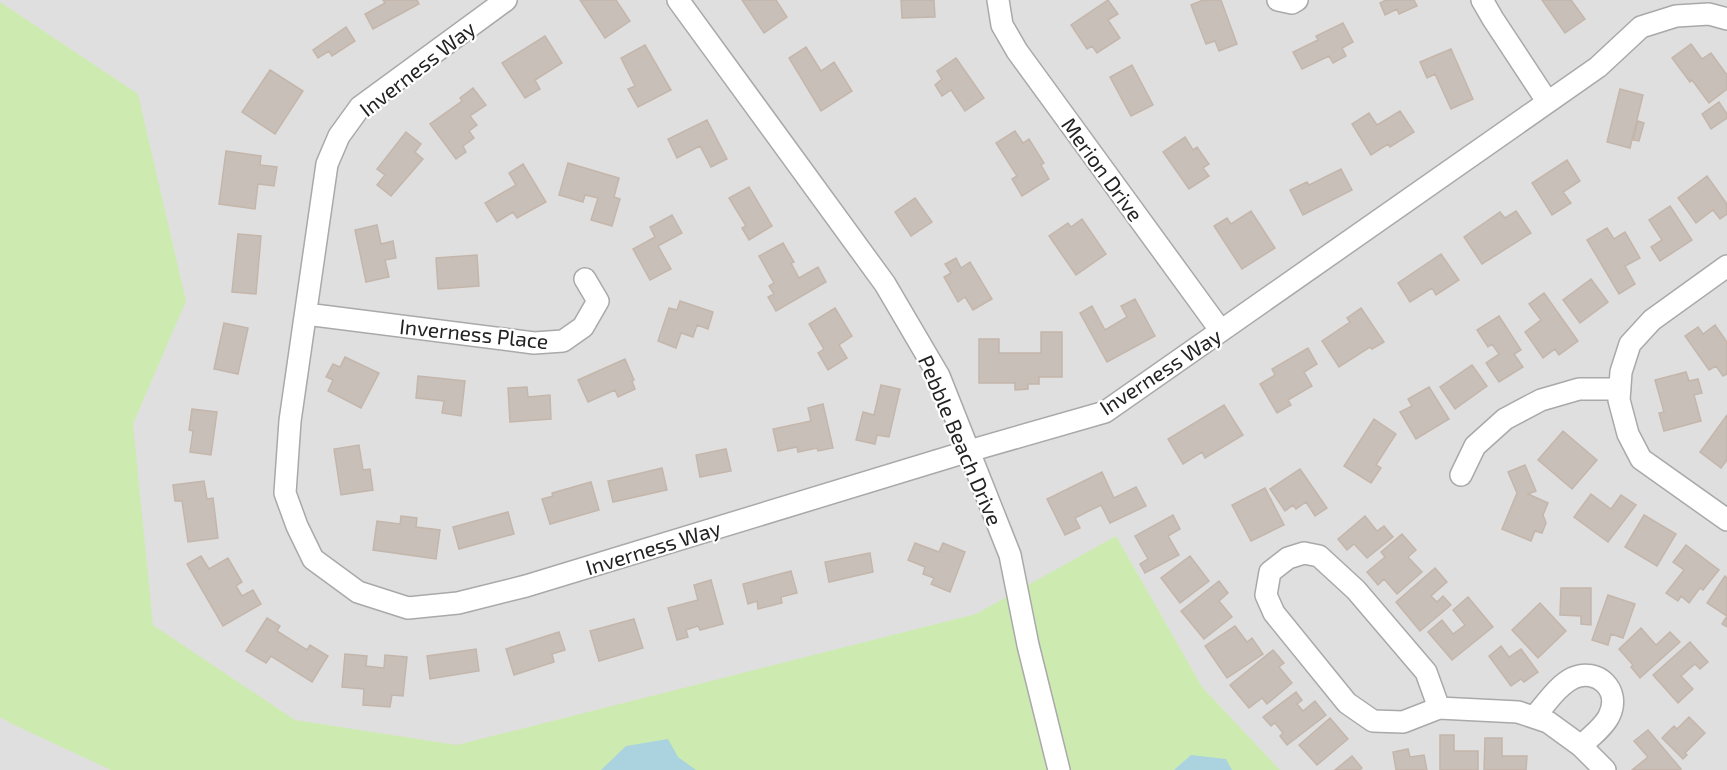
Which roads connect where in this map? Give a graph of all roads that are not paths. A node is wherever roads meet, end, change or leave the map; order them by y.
1 (506, 0) edge
2 (678, 0) edge
3 (998, 0) edge
4 (1278, 0) edge
5 (1297, 0) edge
6 (1482, 0) edge
7 (1727, 19) edge
8 (1547, 101) junction
9 (1727, 266) edge
10 (585, 279) dead end
11 (306, 314) junction
12 (1221, 331) junction
13 (1620, 389) junction
14 (969, 451) junction
15 (1461, 475) dead end
16 (1727, 520) edge
17 (1439, 708) junction
18 (1534, 717) junction
19 (1581, 746) junction
20 (1059, 770) edge
21 (1605, 770) edge

1 - 11 street, Inverness Way
2 - 14 street, Pebble Beach Drive
3 - 12 street, Merion Drive
4 - 5 street
6 - 8 street
7 - 8 street, Inverness Way
8 - 12 street, Inverness Way
9 - 13 street
10 - 11 street, Inverness Place
11 - 14 street, Inverness Way
12 - 14 street, Inverness Way
13 - 15 street
13 - 16 street
14 - 20 street, Pebble Beach Drive
17 - 17 street
17 - 18 street
18 - 19 street
18 - 19 street
19 - 21 street

